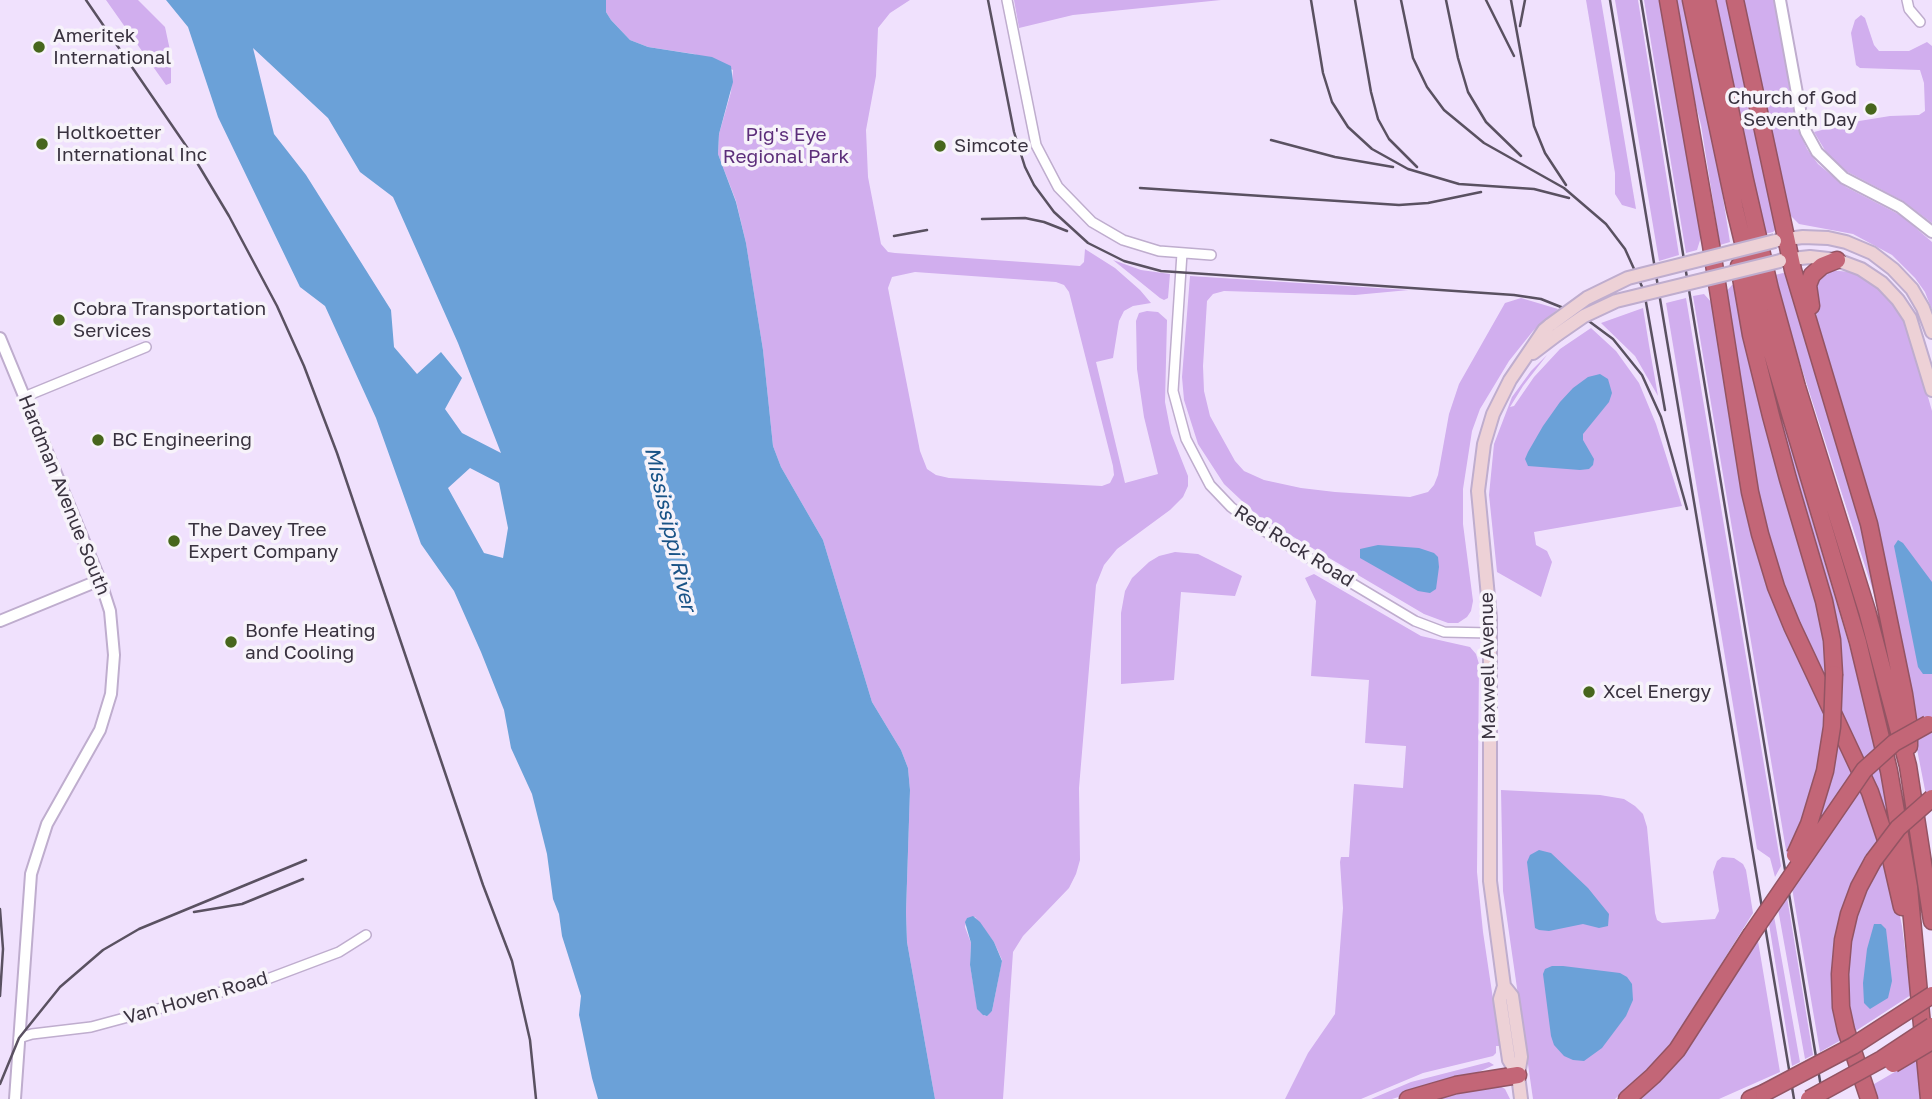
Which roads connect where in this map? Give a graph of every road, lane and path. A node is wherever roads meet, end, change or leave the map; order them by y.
1 (1007, 0) edge
2 (1668, 0) edge
3 (1691, 0) edge
4 (1707, 0) edge
5 (1735, 0) edge
6 (1780, 0) edge
7 (1907, 0) edge
8 (1920, 22) dead end
9 (1719, 136) junction
10 (1932, 232) edge
11 (1781, 240) junction
12 (1182, 253) junction
13 (1211, 255) dead end
14 (1713, 256) junction
15 (1785, 260) junction
16 (1837, 260) junction
17 (1716, 283) junction
18 (1554, 330) junction
19 (1932, 332) edge
20 (0, 338) edge
21 (146, 347) dead end
22 (1823, 370) junction
23 (1932, 390) edge
24 (24, 397) junction
25 (100, 580) junction
26 (0, 621) edge
27 (1490, 633) junction
28 (1930, 723) edge
29 (1908, 766) junction
30 (1932, 798) edge
31 (1921, 845) junction
32 (1932, 894) edge
33 (1932, 921) edge
34 (366, 935) dead end
35 (1751, 935) junction
36 (1926, 991) edge
37 (1932, 1026) edge
38 (19, 1038) junction
39 (1932, 1041) edge
40 (1518, 1075) junction
41 (1757, 1096) edge
42 (15, 1099) edge
43 (1408, 1099) edge
44 (1521, 1099) edge
45 (1627, 1099) edge
46 (1809, 1099) edge
47 (1822, 1099) edge
48 (1869, 1099) edge
49 (1929, 1099) edge

1 - 12 street
2 - 14 highway
3 - 9 highway
4 - 29 highway
5 - 11 highway
6 - 10 street
7 - 8 street
9 - 35 highway, bridge
9 - 36 highway
11 - 14 main road, Maxwell Avenue, bridge
11 - 15 highway
11 - 19 main road, Maxwell Avenue
12 - 13 street
12 - 27 street, Red Rock Road
14 - 17 highway, bridge
14 - 18 main road, Maxwell Avenue, bridge
15 - 16 main road, Maxwell Avenue
15 - 17 main road, Maxwell Avenue, bridge
15 - 22 highway
16 - 22 highway
16 - 23 main road
17 - 18 main road, Maxwell Avenue, bridge
17 - 36 highway
18 - 27 main road, Maxwell Avenue
20 - 24 street, Hardman Avenue South
21 - 24 street
22 - 29 highway
24 - 25 street, Hardman Avenue South
25 - 26 street
25 - 38 street, Hardman Avenue South
27 - 40 main road, Maxwell Avenue
28 - 35 highway, bridge
29 - 31 highway
30 - 48 highway, bridge
31 - 32 highway
31 - 33 highway
34 - 38 street, Van Hoven Road
35 - 45 highway
36 - 41 highway, bridge
36 - 49 highway
37 - 46 highway, bridge
38 - 42 street, Hardman Avenue South
39 - 47 highway, bridge
40 - 43 highway
40 - 44 main road, Maxwell Avenue

